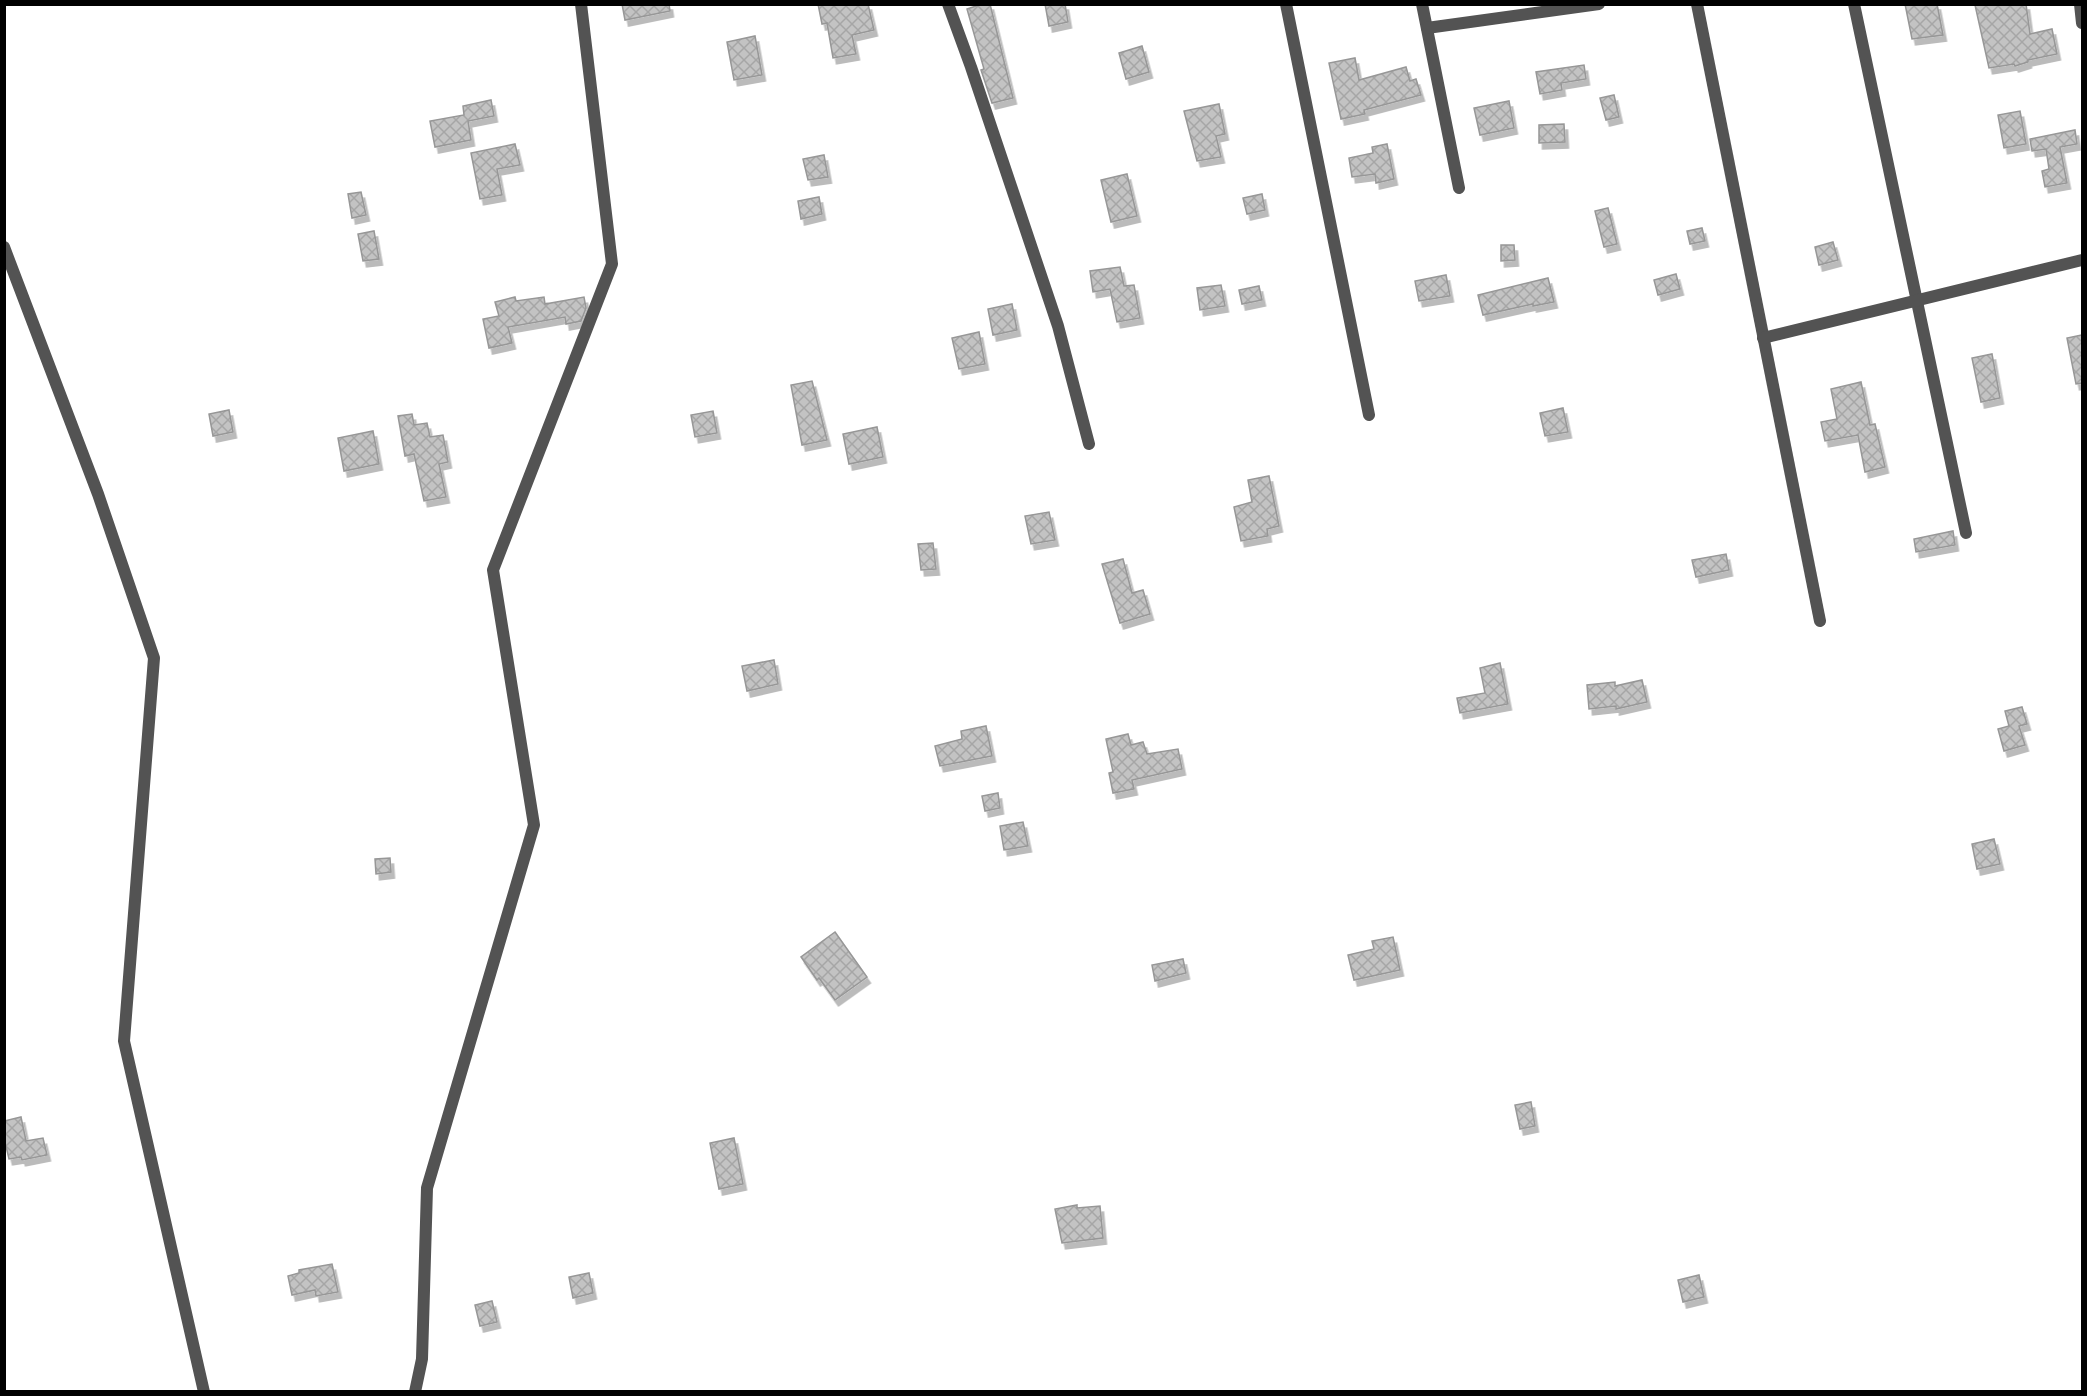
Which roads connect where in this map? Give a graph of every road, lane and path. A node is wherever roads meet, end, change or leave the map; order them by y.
1 (581, 4) edge
2 (948, 4) edge
3 (1286, 4) edge
4 (1422, 4) edge
5 (1599, 4) edge
6 (1697, 4) edge
7 (1854, 4) edge
8 (2080, 4) edge
9 (2082, 23) edge
10 (1427, 28) junction
11 (1459, 188) dead end
12 (4, 247) edge
13 (2082, 260) edge
14 (1917, 300) junction
15 (1764, 338) junction
16 (1369, 415) dead end
17 (1089, 444) dead end
18 (1966, 533) dead end
19 (1820, 621) dead end
20 (204, 1392) edge
21 (415, 1392) edge

1 - 21 street
2 - 17 street
3 - 16 street
4 - 10 street
5 - 10 street
6 - 15 street
7 - 14 street
8 - 9 street
10 - 11 street
12 - 20 street
13 - 14 street
14 - 15 street
14 - 18 street
15 - 19 street

